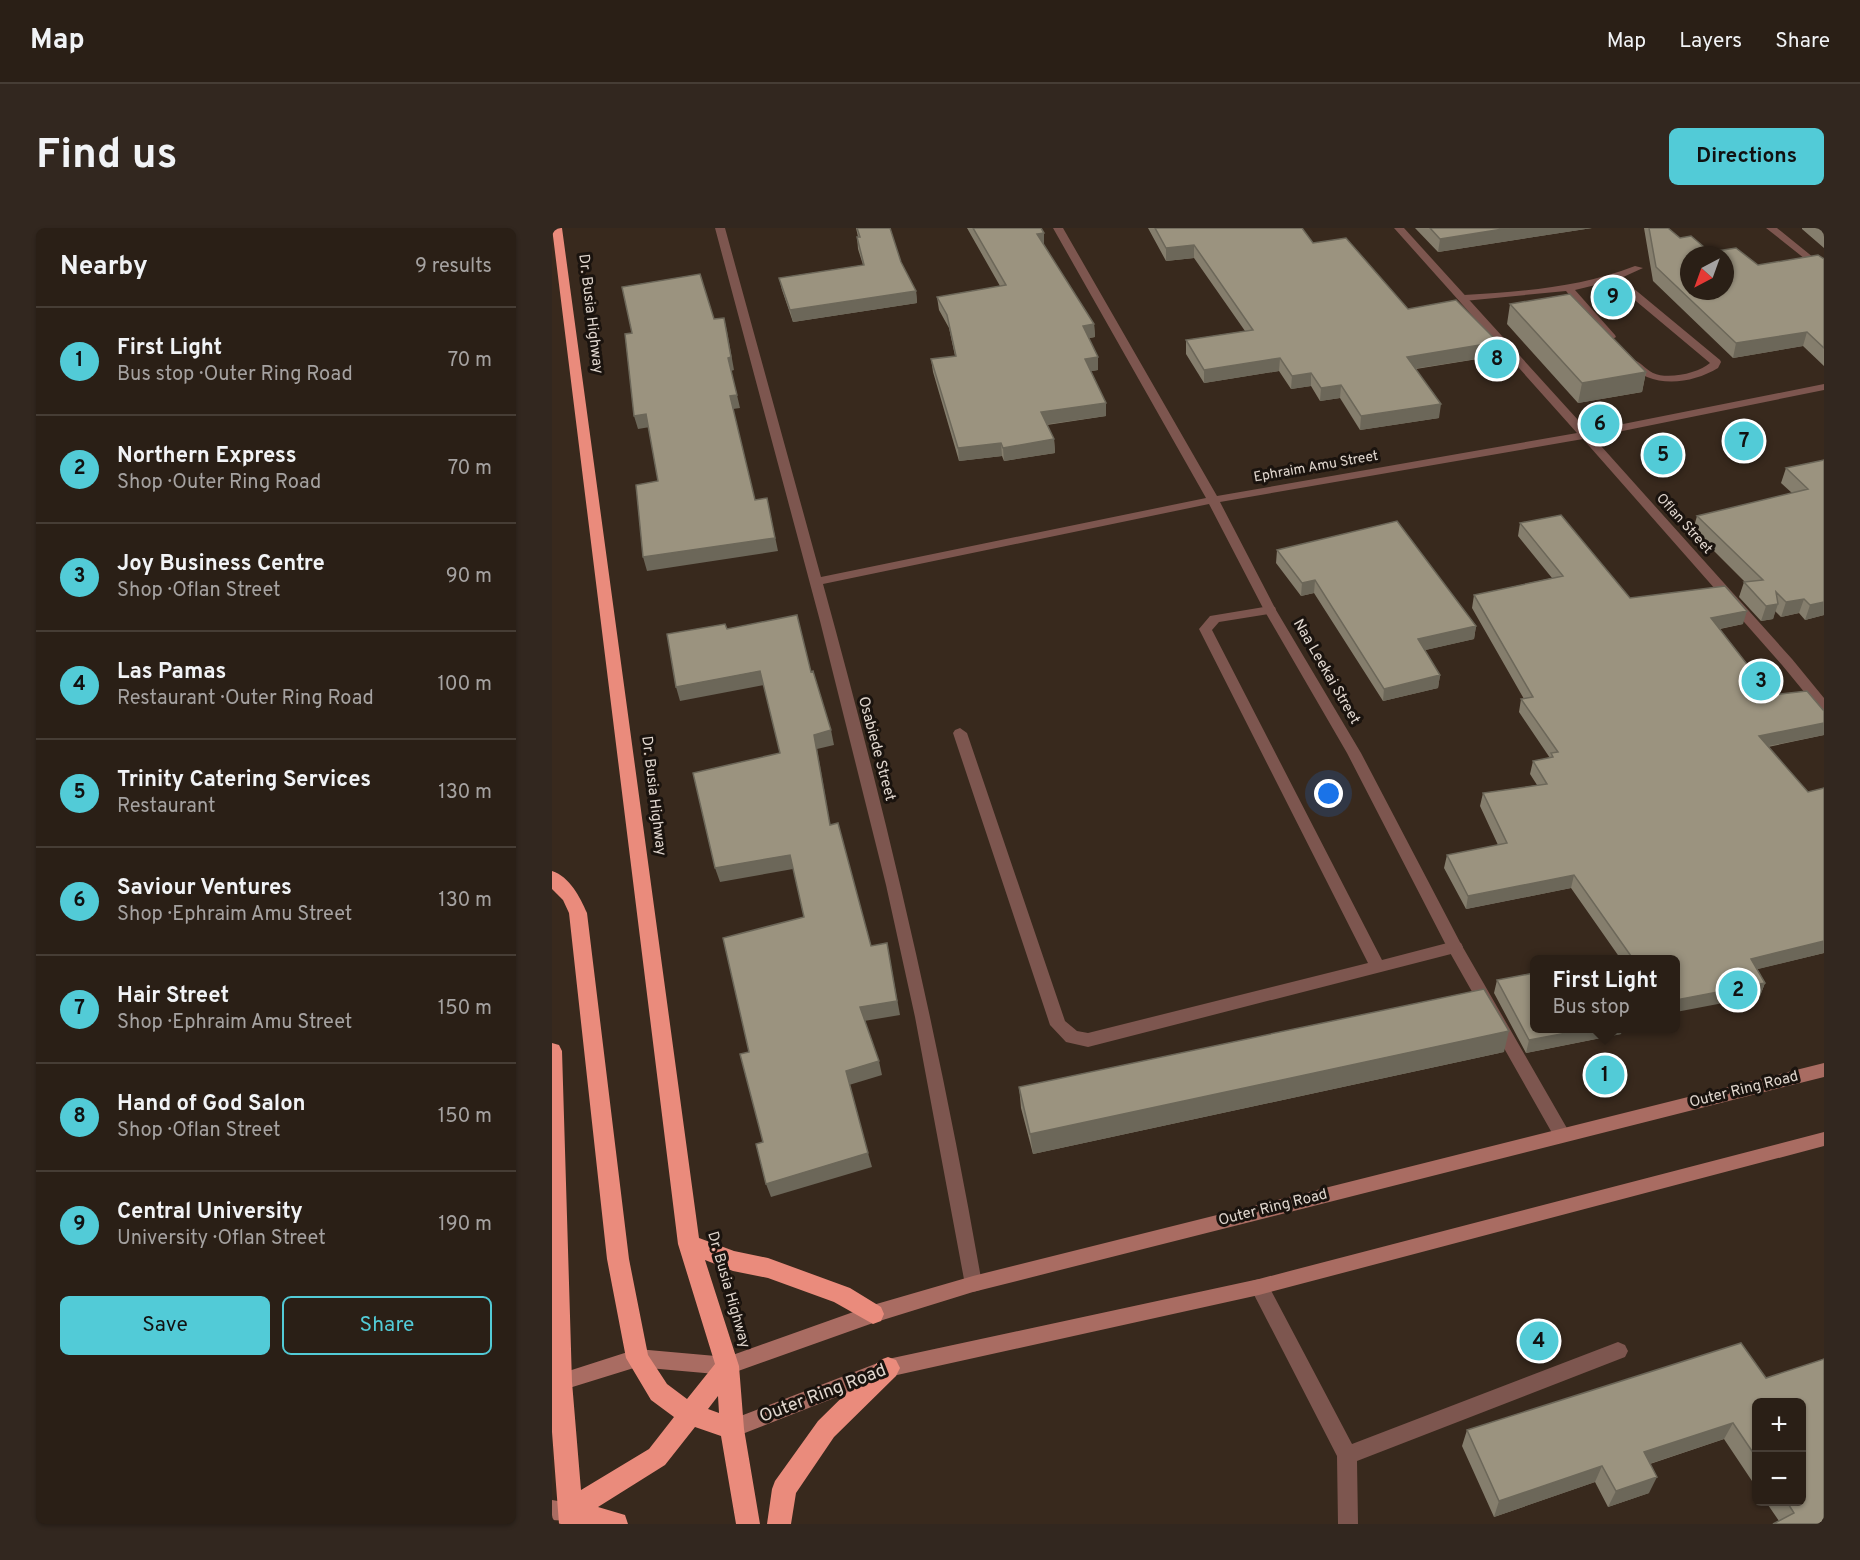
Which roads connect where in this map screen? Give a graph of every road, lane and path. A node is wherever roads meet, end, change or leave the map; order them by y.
1 (556, 228) edge
2 (720, 228) edge
3 (1058, 228) edge
4 (1399, 228) edge
5 (1771, 228) edge
6 (1638, 268) dead end
7 (1824, 271) edge
8 (1615, 278) junction
9 (1569, 289) junction
10 (1464, 298) junction
11 (1616, 343) edge
12 (1624, 352) edge
13 (1824, 387) edge
14 (1584, 435) junction
15 (1214, 500) junction
16 (815, 582) junction
17 (1270, 610) junction
18 (1824, 707) edge
19 (960, 734) dead end
20 (552, 878) edge
21 (1455, 947) junction
22 (1377, 966) junction
23 (552, 1051) edge
24 (1824, 1070) edge
25 (1562, 1135) junction
26 (1824, 1139) edge
27 (689, 1244) junction
28 (973, 1284) junction
29 (1258, 1287) junction
30 (873, 1314) junction
31 (1618, 1351) dead end
32 (637, 1358) junction
33 (727, 1366) junction
34 (888, 1368) junction
35 (556, 1386) edge
36 (688, 1413) junction
37 (732, 1429) junction
38 (1347, 1455) junction
39 (564, 1515) edge
40 (616, 1524) edge
41 (748, 1524) edge
42 (779, 1524) edge
43 (1348, 1524) edge

1 - 27 highway, Dr. Busia Highway
2 - 16 street, Osabiede Street
3 - 15 street, Naa Leekai Street
4 - 10 street, Oflan Street
5 - 7 street
6 - 8 street
8 - 9 street
8 - 12 street
9 - 10 street
9 - 11 street
10 - 14 street, Oflan Street
13 - 14 street, Ephraim Amu Street
14 - 15 street, Ephraim Amu Street
14 - 18 street, Oflan Street
15 - 16 street, Ephraim Amu Street
15 - 17 street, Naa Leekai Street
16 - 28 street, Osabiede Street
17 - 21 street, Naa Leekai Street
17 - 22 street
19 - 22 street
20 - 32 highway
21 - 22 street
21 - 25 street, Naa Leekai Street
23 - 35 highway
24 - 25 main road, Outer Ring Road
25 - 28 main road, Outer Ring Road
26 - 29 main road, Outer Ring Road
27 - 30 highway
27 - 33 highway, Dr. Busia Highway
28 - 30 main road, Outer Ring Road
29 - 34 main road, Outer Ring Road
29 - 38 street
30 - 33 main road, Outer Ring Road
31 - 38 street
32 - 33 main road, Dr. Busia Highway
32 - 35 main road, Dr. Busia Highway
32 - 36 highway
33 - 36 highway
33 - 37 highway, Dr. Busia Highway
34 - 37 main road, Outer Ring Road
34 - 42 highway
35 - 39 highway
36 - 37 highway
36 - 39 highway
37 - 41 highway, Dr. Busia Highway
38 - 43 street
39 - 40 highway

